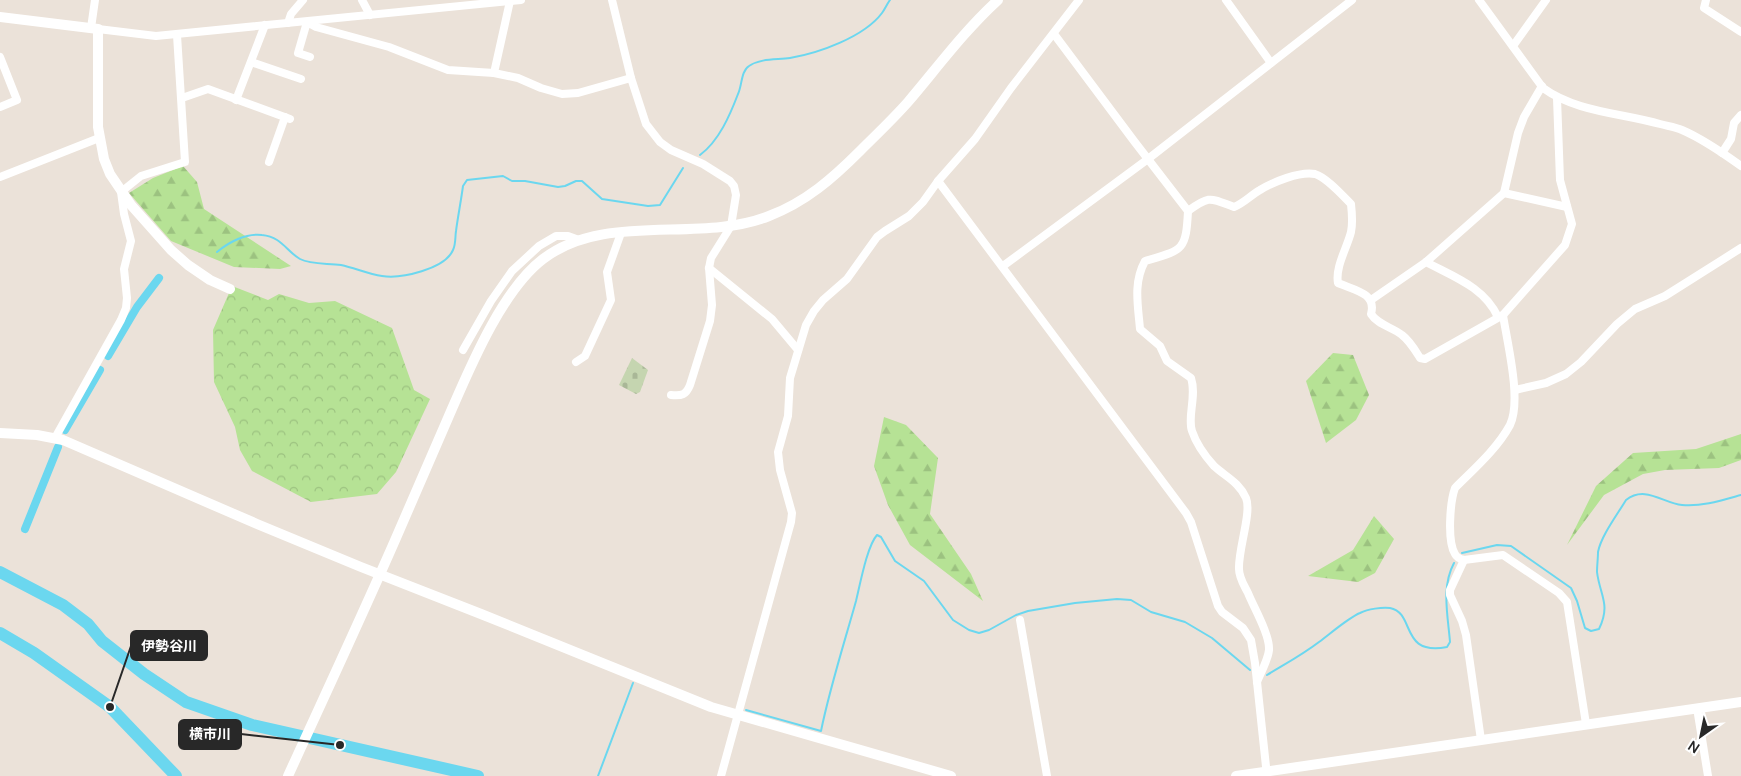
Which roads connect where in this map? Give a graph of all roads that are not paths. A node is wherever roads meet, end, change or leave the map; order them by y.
1 (95, 0) edge
2 (303, 0) edge
3 (362, 0) edge
4 (521, 0) edge
5 (612, 0) edge
6 (998, 0) edge
7 (1079, 0) edge
8 (1226, 0) edge
9 (1352, 0) edge
10 (1479, 0) edge
11 (1546, 0) edge
12 (1706, 0) edge
13 (506, 1) edge
14 (370, 15) junction
15 (0, 17) edge
16 (307, 22) junction
17 (288, 23) junction
18 (265, 25) junction
19 (94, 29) junction
20 (1741, 32) edge
21 (1054, 34) junction
22 (177, 35) junction
23 (1513, 46) junction
24 (310, 56) dead end
25 (0, 57) edge
26 (251, 62) junction
27 (1271, 63) junction
28 (494, 73) junction
29 (631, 78) junction
30 (301, 79) dead end
31 (1542, 86) junction
32 (182, 98) junction
33 (1557, 98) junction
34 (236, 100) junction
35 (0, 107) edge
36 (1741, 115) edge
37 (99, 138) junction
38 (1722, 153) junction
39 (1148, 159) junction
40 (269, 162) dead end
41 (1741, 166) edge
42 (0, 177) edge
43 (938, 180) junction
44 (121, 192) junction
45 (1504, 193) junction
46 (1567, 207) junction
47 (1188, 210) junction
48 (731, 226) junction
49 (621, 233) junction
50 (579, 240) junction
51 (1741, 248) edge
52 (1426, 262) junction
53 (1003, 266) junction
54 (709, 268) junction
55 (230, 289) dead end
56 (1371, 300) junction
57 (1501, 316) junction
58 (463, 350) dead end
59 (798, 350) junction
60 (576, 362) dead end
61 (1515, 390) junction
62 (671, 395) dead end
63 (0, 433) edge
64 (55, 438) junction
65 (1464, 560) junction
66 (380, 574) junction
67 (1020, 620) dead end
68 (1257, 682) junction
69 (1741, 702) edge
70 (1697, 708) junction
71 (738, 714) junction
72 (1586, 724) junction
73 (1481, 740) junction
74 (1267, 774) edge
75 (288, 776) edge
76 (720, 776) edge
77 (951, 776) edge
78 (1047, 776) edge
79 (1236, 776) edge
80 (1708, 776) edge

1 - 19 street
2 - 17 street
3 - 14 street
4 - 13 street
5 - 29 street
6 - 48 street
7 - 21 street
8 - 27 street
9 - 27 street
10 - 23 street
11 - 23 street
12 - 20 street
13 - 14 street
13 - 28 street
14 - 16 street
15 - 19 street
16 - 17 street
16 - 24 street
16 - 28 street
17 - 18 street
18 - 22 street
18 - 26 street
19 - 22 street
19 - 37 street
21 - 39 street
21 - 43 street
22 - 32 street
23 - 31 street
25 - 35 street
26 - 30 street
26 - 34 street
27 - 39 street
28 - 29 street
29 - 48 street
31 - 33 street
31 - 45 street
32 - 34 street
32 - 44 street
33 - 38 street
33 - 46 street
34 - 40 street
36 - 38 street
37 - 42 street
37 - 44 street
38 - 41 street
39 - 47 street
39 - 53 street
43 - 53 street
43 - 59 street
44 - 55 street
44 - 64 street
45 - 46 street
45 - 52 street
46 - 57 street
47 - 56 street
47 - 68 street
48 - 49 street
48 - 54 street
49 - 50 street
49 - 60 street
50 - 58 street
50 - 66 street
51 - 61 street
52 - 56 street
52 - 57 street
53 - 68 street
54 - 59 street
54 - 62 street
56 - 57 street
57 - 61 street
59 - 71 street
61 - 65 street
63 - 64 street
64 - 66 street
65 - 72 street
65 - 73 street
66 - 71 street
66 - 75 street
67 - 78 street
68 - 74 street
69 - 70 street
70 - 72 street
70 - 80 street
71 - 76 street
71 - 77 street
72 - 73 street
73 - 74 street
74 - 79 street

